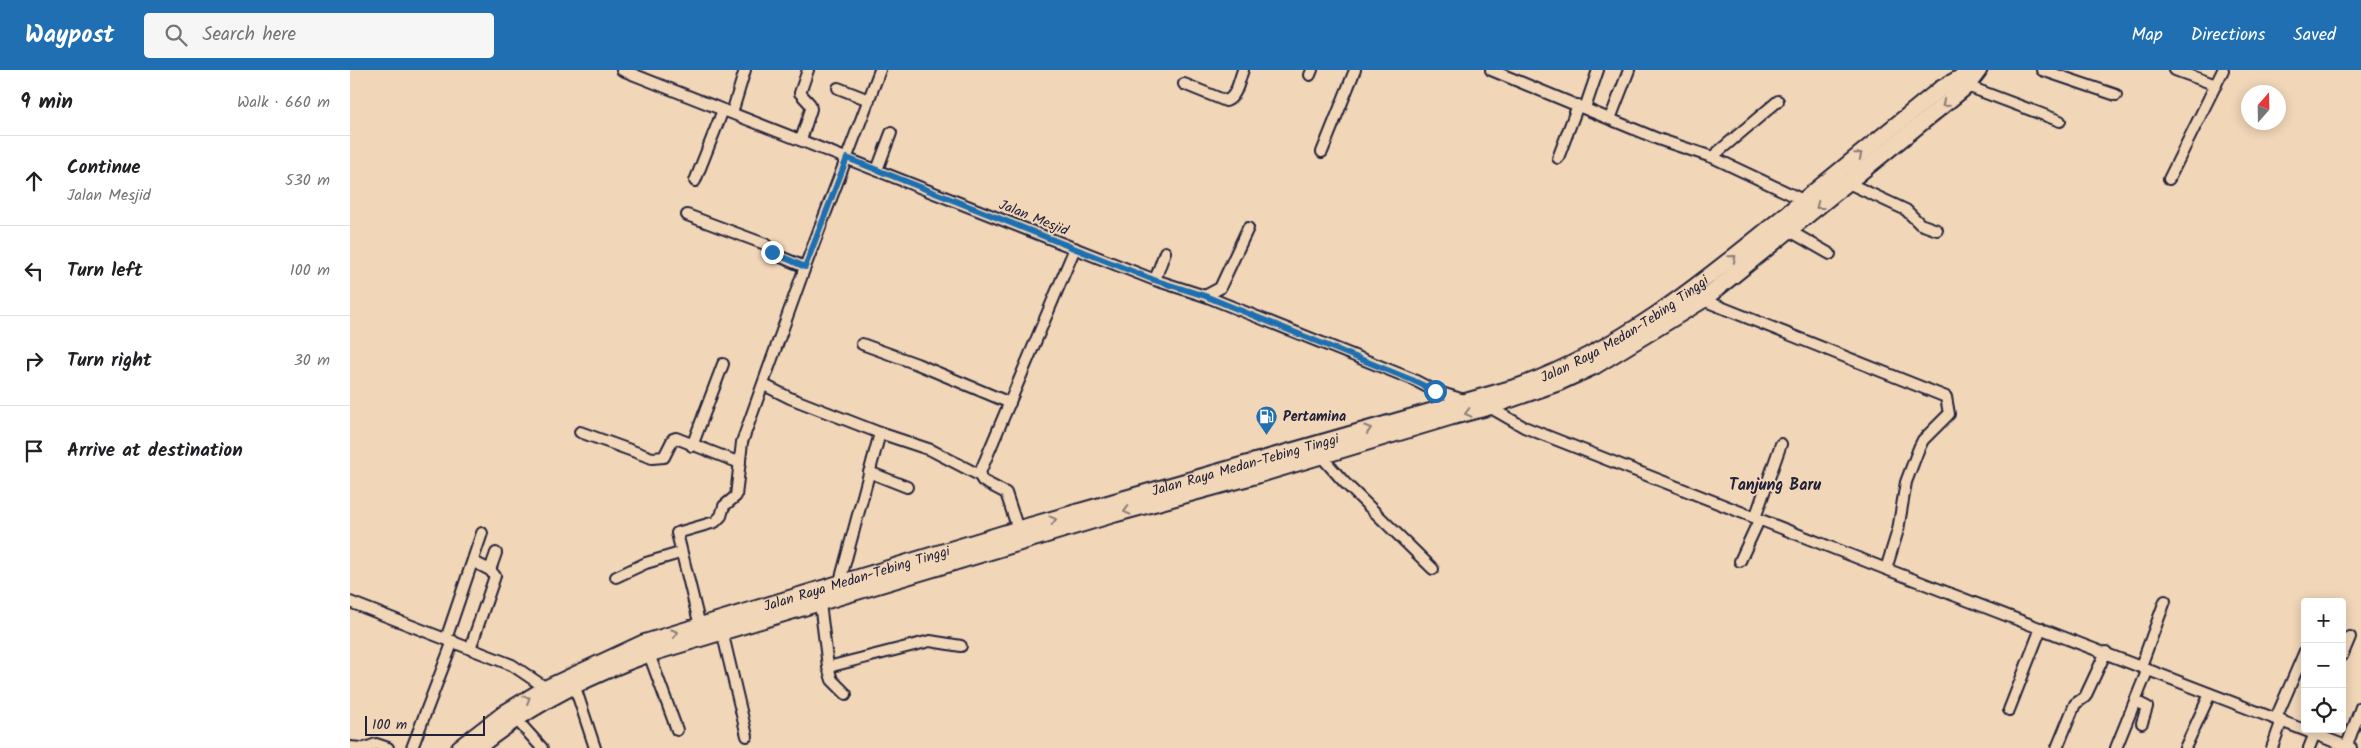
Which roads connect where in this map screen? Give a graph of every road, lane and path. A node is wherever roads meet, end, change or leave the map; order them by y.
1 (622, 70) edge
2 (745, 70) edge
3 (808, 70) edge
4 (880, 70) edge
5 (1243, 70) edge
6 (1355, 70) edge
7 (1491, 70) edge
8 (1598, 70) edge
9 (1629, 70) edge
10 (1974, 70) edge
11 (1979, 70) edge
12 (2042, 70) edge
13 (2175, 70) edge
14 (2223, 70) edge
15 (1184, 84) dead end
16 (2216, 85) junction
17 (1967, 86) junction
18 (838, 88) dead end
19 (2116, 96) dead end
20 (869, 100) junction
21 (1778, 101) dead end
22 (1582, 107) junction
23 (728, 111) junction
24 (1610, 119) junction
25 (2060, 121) dead end
26 (891, 132) dead end
27 (801, 140) junction
28 (1322, 152) dead end
29 (1712, 157) junction
30 (847, 158) junction
31 (1558, 158) dead end
32 (877, 170) junction
33 (2169, 179) dead end
34 (695, 181) dead end
35 (1848, 183) junction
36 (1803, 200) junction
37 (687, 215) dead end
38 (1248, 228) dead end
39 (1788, 230) junction
40 (1937, 230) dead end
41 (1075, 248) junction
42 (1165, 252) dead end
43 (1830, 254) dead end
44 (805, 267) junction
45 (1154, 280) junction
46 (1205, 296) junction
47 (1703, 300) junction
48 (862, 344) dead end
49 (723, 364) dead end
50 (764, 385) junction
51 (1464, 400) junction
52 (1010, 403) junction
53 (1489, 407) junction
54 (580, 432) dead end
55 (880, 433) junction
56 (1781, 444) dead end
57 (692, 446) junction
58 (1320, 455) junction
59 (740, 463) junction
60 (869, 472) junction
61 (979, 475) junction
62 (908, 486) dead end
63 (1757, 519) junction
64 (1018, 529) junction
65 (482, 533) dead end
66 (975, 550) junction
67 (496, 553) dead end
68 (680, 553) junction
69 (1740, 561) dead end
70 (474, 562) junction
71 (1433, 569) dead end
72 (1886, 569) junction
73 (490, 570) junction
74 (616, 577) dead end
75 (839, 584) junction
76 (2165, 601) dead end
77 (350, 602) edge
78 (820, 602) junction
79 (700, 626) junction
80 (2041, 628) junction
81 (722, 631) junction
82 (2350, 637) dead end
83 (449, 640) junction
84 (961, 646) dead end
85 (2346, 646) edge
86 (470, 649) junction
87 (2106, 652) junction
88 (649, 654) junction
89 (2301, 661) edge
90 (828, 667) junction
91 (2145, 668) junction
92 (573, 680) junction
93 (546, 688) junction
94 (846, 694) dead end
95 (2210, 694) junction
96 (2135, 701) junction
97 (2361, 707) edge
98 (2009, 710) dead end
99 (516, 718) junction
100 (2279, 719) junction
101 (2142, 723) dead end
102 (2301, 727) edge
103 (677, 730) dead end
104 (2314, 733) edge
105 (2316, 733) edge
106 (747, 736) dead end
107 (350, 747) edge
108 (2348, 747) edge
109 (361, 748) edge
110 (366, 748) edge
111 (388, 748) edge
112 (412, 748) edge
113 (459, 748) edge
114 (477, 748) edge
115 (542, 748) edge
116 (595, 748) edge
117 (2058, 748) edge
118 (2116, 748) edge
119 (2185, 748) edge
120 (2272, 748) edge
121 (2309, 748) edge

1 - 23 street, Jalan Mesjid
2 - 23 street
3 - 27 street
4 - 20 street
5 - 15 street
6 - 28 street
7 - 22 street
8 - 22 street
9 - 24 street
36 -> 10 highway, Jalan Raya Medan-Tebing Tinggi
11 - 17 highway, Jalan Raya Medan-Tebing Tinggi
12 - 19 street
13 - 16 street
14 - 16 street
16 - 33 street
17 - 25 street
17 -> 35 highway, Jalan Raya Medan-Tebing Tinggi
18 - 20 street
20 - 30 street
21 - 29 street
22 - 24 street
22 - 31 street
23 - 27 street, Jalan Mesjid
23 - 34 street
24 - 29 street
26 - 32 street
27 - 30 street, Jalan Mesjid
29 - 36 street
30 - 32 street, Jalan Mesjid
30 - 44 street
32 - 41 street, Jalan Mesjid
35 -> 39 highway, Jalan Raya Medan-Tebing Tinggi
35 - 40 street
51 -> 36 highway, Jalan Raya Medan-Tebing Tinggi
37 - 44 street
38 - 46 street
39 - 43 street
39 - 47 highway, Jalan Raya Medan-Tebing Tinggi
41 - 45 street, Jalan Mesjid
41 - 52 street
42 - 45 street
44 - 50 street
45 - 46 street, Jalan Mesjid
46 - 51 street, Jalan Mesjid
47 - 53 highway, Jalan Raya Medan-Tebing Tinggi
47 - 72 street
48 - 52 street
49 - 57 street
50 - 55 street
50 - 59 street
64 -> 51 highway, Jalan Raya Medan-Tebing Tinggi
52 - 61 street
53 -> 58 highway, Jalan Raya Medan-Tebing Tinggi
53 - 63 street
54 - 57 street
55 - 60 street
55 - 61 street
56 - 63 street
57 - 59 street
58 -> 66 highway, Jalan Raya Medan-Tebing Tinggi
58 - 71 street
59 - 68 street
60 - 62 street
60 - 75 street
61 - 64 street
63 - 69 street
63 - 72 street
64 - 66 highway, Jalan Raya Medan-Tebing Tinggi
65 - 70 street
66 - 75 highway, Jalan Raya Medan-Tebing Tinggi
66 - 78 highway, Jalan Raya Medan-Tebing Tinggi
67 - 73 street
68 - 74 street
68 - 79 street
70 - 73 street
70 - 83 street
72 - 80 street
73 - 86 street
75 - 79 highway, Jalan Raya Medan-Tebing Tinggi
76 - 91 street
77 - 83 street
78 - 81 highway, Jalan Raya Medan-Tebing Tinggi
78 - 90 street
92 -> 79 highway, Jalan Raya Medan-Tebing Tinggi
80 - 87 street
80 - 98 street
81 - 88 highway, Jalan Raya Medan-Tebing Tinggi
81 - 106 street
82 - 85 street
83 - 86 street
83 - 112 street
84 - 90 street
86 - 93 street
87 - 91 street
87 - 117 street
88 - 92 highway, Jalan Raya Medan-Tebing Tinggi
88 - 103 street
89 - 100 street
90 - 94 street
91 - 95 street
91 - 96 street
92 - 93 highway, Jalan Raya Medan-Tebing Tinggi
92 - 99 highway, Jalan Raya Medan-Tebing Tinggi
92 - 116 street
113 -> 93 highway, Jalan Raya Medan-Tebing Tinggi
95 - 100 street
95 - 119 street
96 - 101 street
96 - 118 street
97 - 108 street
99 - 114 highway, Jalan Raya Medan-Tebing Tinggi
99 - 115 street
100 - 102 street
100 - 120 street
104 - 121 street
105 - 108 street
107 - 109 street
110 - 111 street

